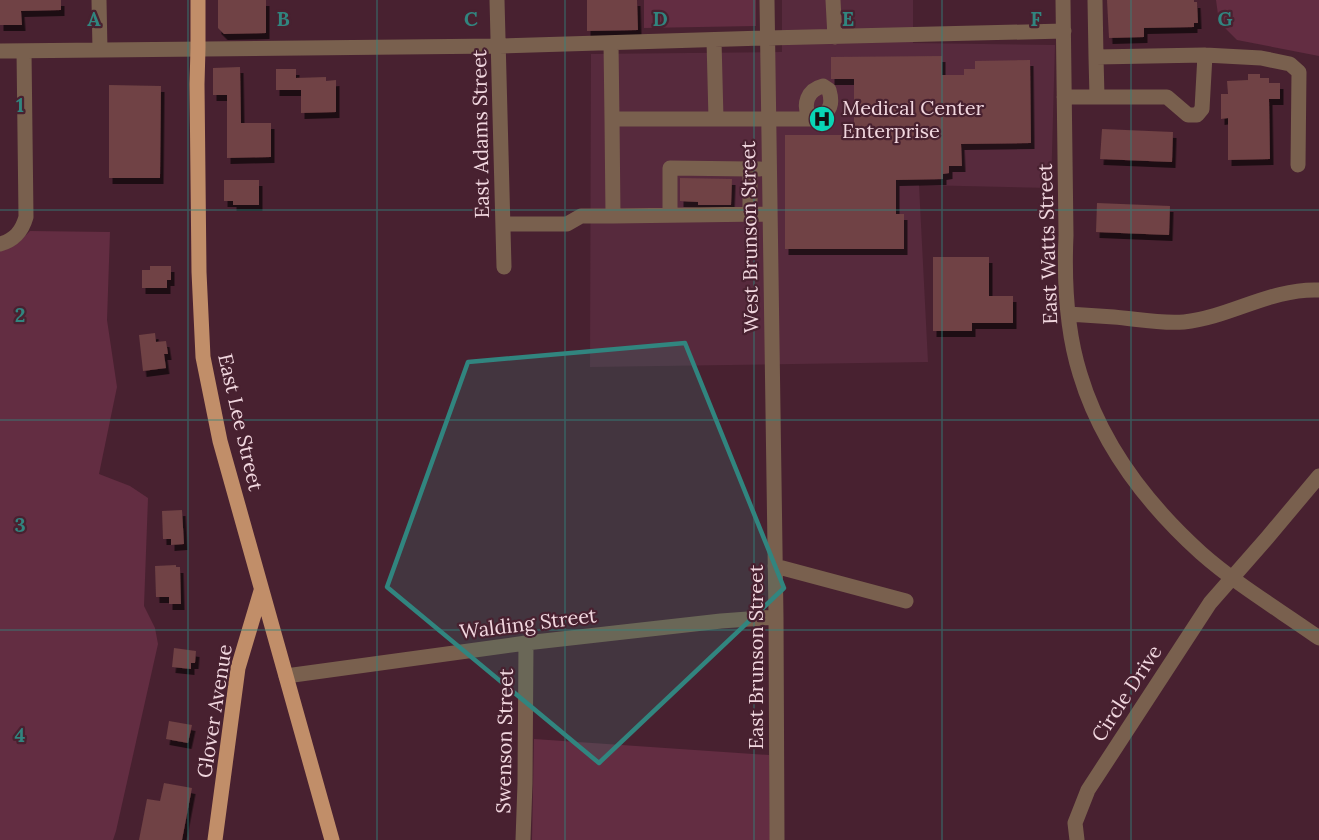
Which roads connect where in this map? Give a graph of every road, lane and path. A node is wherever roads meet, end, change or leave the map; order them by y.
1 (99, 0) edge
2 (198, 0) edge
3 (497, 0) edge
4 (767, 0) edge
5 (833, 0) edge
6 (1063, 0) edge
7 (1095, 0) edge
8 (1064, 32) junction
9 (836, 36) junction
10 (767, 38) junction
11 (714, 40) junction
12 (611, 43) junction
13 (499, 46) junction
14 (198, 48) junction
15 (100, 50) junction
16 (0, 51) edge
17 (24, 51) junction
18 (1205, 55) junction
19 (1096, 57) junction
20 (1064, 97) junction
21 (1097, 97) junction
22 (612, 118) junction
23 (716, 118) junction
24 (808, 118) dead end
25 (768, 119) junction
26 (1298, 165) dead end
27 (769, 168) junction
28 (750, 169) junction
29 (750, 214) junction
30 (770, 214) junction
31 (670, 215) junction
32 (613, 216) junction
33 (503, 224) junction
34 (0, 244) edge
35 (504, 267) dead end
36 (1319, 290) edge
37 (1068, 314) junction
38 (774, 473) joint
39 (1319, 476) edge
40 (775, 566) junction
41 (1232, 577) junction
42 (261, 591) junction
43 (906, 601) dead end
44 (776, 618) junction
45 (1319, 638) edge
46 (526, 643) junction
47 (286, 676) junction
48 (214, 840) edge
49 (332, 840) edge
50 (523, 840) edge
51 (777, 840) edge
52 (1077, 840) edge

1 - 15 street
2 - 14 main road, East Lee Street
3 - 13 street, East Adams Street
4 - 10 street, West Brunson Street
5 - 9 street
6 - 8 street, East Watts Street
7 - 19 street
8 - 9 street
8 - 20 street, East Watts Street
9 - 10 street
10 - 11 street
10 - 25 street, West Brunson Street
11 - 12 street
11 - 23 street
12 - 13 street
12 - 22 street
13 - 14 street
13 - 33 street, East Adams Street
14 - 15 street
14 - 42 main road, East Lee Street
15 - 17 street
16 - 17 street
17 - 34 street
18 - 19 street
18 - 21 street
18 - 26 street
19 - 21 street
20 - 21 street
20 - 37 street, East Watts Street
22 - 23 street
22 - 32 street
23 - 25 street
24 - 25 street
25 - 27 street, West Brunson Street
27 - 28 street
27 - 30 street, West Brunson Street
28 - 29 street
28 - 31 street
29 - 30 street
29 - 31 street
30 - 38 street, West Brunson Street
31 - 32 street
32 - 33 street
33 - 35 street, East Adams Street
36 - 37 street
37 - 41 street, East Watts Street
38 - 40 street, East Brunson Street
39 - 41 street, Circle Drive
40 - 43 street
40 - 44 street, East Brunson Street
41 - 45 street, East Watts Street
41 - 52 street, Circle Drive
42 - 47 main road, East Lee Street
42 - 48 main road, Glover Avenue
44 - 46 street, Walding Street
44 - 51 street, East Brunson Street
46 - 47 street, Walding Street
46 - 50 street, Swenson Street
47 - 49 main road, East Lee Street

